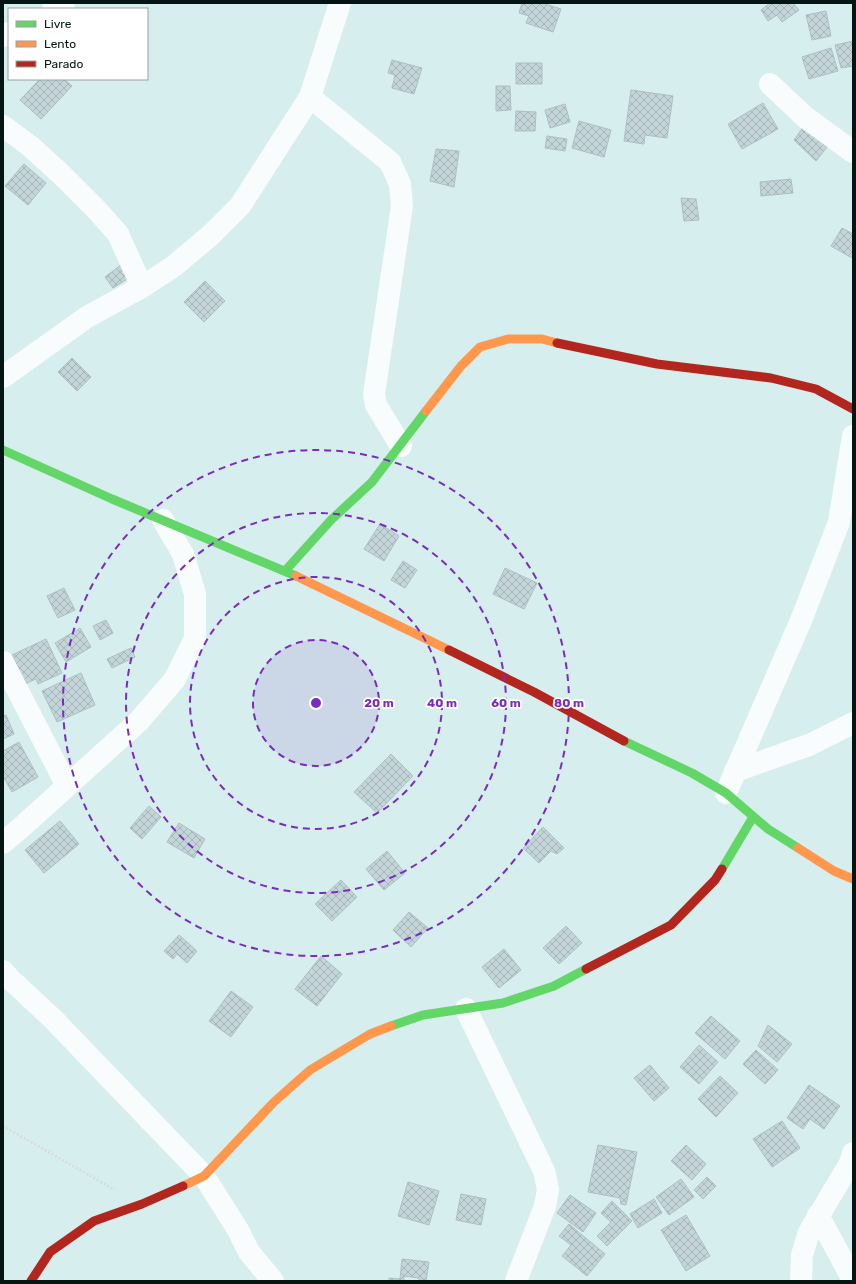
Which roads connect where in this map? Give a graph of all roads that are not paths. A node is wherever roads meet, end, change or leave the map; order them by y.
1 (64, 3) edge
2 (340, 3) edge
3 (55, 8) edge
4 (770, 84) dead end
5 (310, 97) junction
6 (3, 126) edge
7 (853, 152) edge
8 (142, 288) junction
9 (3, 377) edge
10 (853, 409) edge
11 (853, 436) edge
12 (401, 446) junction
13 (3, 450) edge
14 (163, 520) junction
15 (285, 571) junction
16 (3, 662) edge
17 (853, 723) edge
18 (735, 771) junction
19 (67, 786) junction
20 (726, 793) junction
21 (753, 816) junction
22 (3, 843) edge
23 (853, 879) edge
24 (3, 971) edge
25 (466, 1009) junction
26 (853, 1153) edge
27 (204, 1176) junction
28 (818, 1215) junction
29 (853, 1280) edge
30 (31, 1281) edge
31 (273, 1281) edge
32 (516, 1281) edge
33 (801, 1281) edge

1 - 3 street
2 - 5 street
4 - 7 street
5 - 8 street
5 - 12 street
6 - 8 street
8 - 9 street
10 - 12 street
11 - 18 street
12 - 15 street
13 - 14 street
14 - 15 street
14 - 19 street
15 - 20 street
16 - 19 street
17 - 18 street
18 - 20 street
19 - 22 street
20 - 21 street
21 - 23 street
21 - 25 street
24 - 27 street
25 - 27 street
25 - 32 street
26 - 28 street
27 - 30 street
27 - 31 street
28 - 29 street
28 - 33 street

